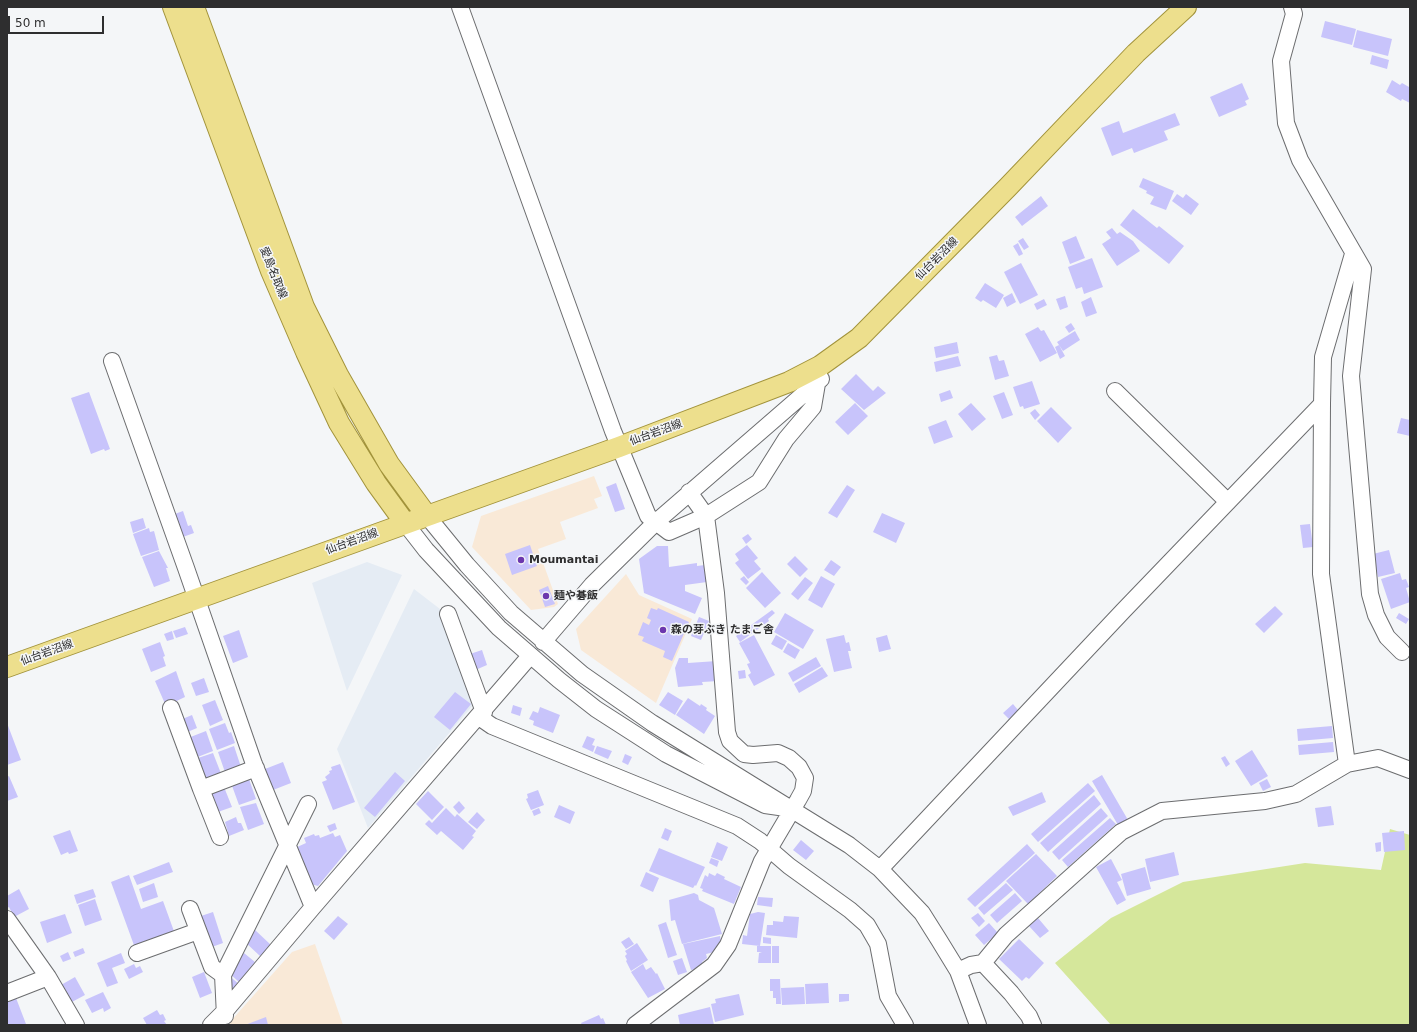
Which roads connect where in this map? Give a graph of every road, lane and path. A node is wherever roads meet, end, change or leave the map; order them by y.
1 (173, 7) edge
2 (194, 7) edge
3 (460, 7) edge
4 (1186, 7) edge
5 (1292, 7) edge
6 (1353, 254) junction
7 (112, 361) dead end
8 (819, 374) junction
9 (1115, 391) dead end
10 (1322, 404) junction
11 (618, 447) junction
12 (689, 492) junction
13 (1228, 502) junction
14 (427, 516) junction
15 (706, 516) junction
16 (656, 522) junction
17 (405, 523) junction
18 (196, 599) junction
19 (448, 614) dead end
20 (543, 642) junction
21 (1402, 652) dead end
22 (530, 656) junction
23 (7, 667) edge
24 (171, 708) dead end
25 (481, 714) junction
26 (1347, 764) junction
27 (256, 768) junction
28 (1410, 770) edge
29 (201, 789) junction
30 (308, 804) dead end
31 (793, 809) junction
32 (220, 837) dead end
33 (288, 846) junction
34 (769, 848) junction
35 (880, 869) junction
36 (313, 906) junction
37 (190, 908) dead end
38 (7, 919) edge
39 (198, 931) junction
40 (137, 953) dead end
41 (983, 963) junction
42 (958, 971) junction
43 (223, 975) junction
44 (48, 977) junction
45 (7, 993) edge
46 (225, 1017) edge
47 (76, 1025) edge
48 (210, 1025) edge
49 (635, 1025) edge
50 (905, 1025) edge
51 (978, 1025) edge
52 (1033, 1025) edge

1 - 17 main road, 愛島名取線
2 - 14 main road, 愛島名取線
3 - 11 street
4 - 8 main road, 仙台岩沼線
5 - 6 street
6 - 10 street
6 - 21 street
7 - 18 street
8 - 11 main road, 仙台岩沼線
8 - 12 street
8 - 15 street
9 - 13 street
10 - 13 street
10 - 26 street
11 - 14 main road, 仙台岩沼線
11 - 16 street
12 - 15 street
12 - 16 street
13 - 35 street
14 - 17 main road, 仙台岩沼線
14 - 20 street
15 - 16 street
15 - 31 street
16 - 20 street
17 - 18 main road, 仙台岩沼線
17 - 22 street
18 - 23 main road, 仙台岩沼線
18 - 27 street
19 - 25 street
20 - 31 street
22 - 25 street
22 - 31 street
24 - 29 street
25 - 34 street
25 - 36 street
26 - 28 street
26 - 41 street
27 - 29 street
27 - 33 street
29 - 32 street
30 - 33 street
31 - 34 street
31 - 35 street
33 - 36 street
33 - 43 street
34 - 49 street
34 - 50 street
35 - 42 street
36 - 46 street
37 - 39 street
38 - 44 street
39 - 40 street
39 - 43 street
41 - 42 street
41 - 52 street
42 - 51 street
43 - 46 street
44 - 45 street
44 - 47 street
46 - 48 street

